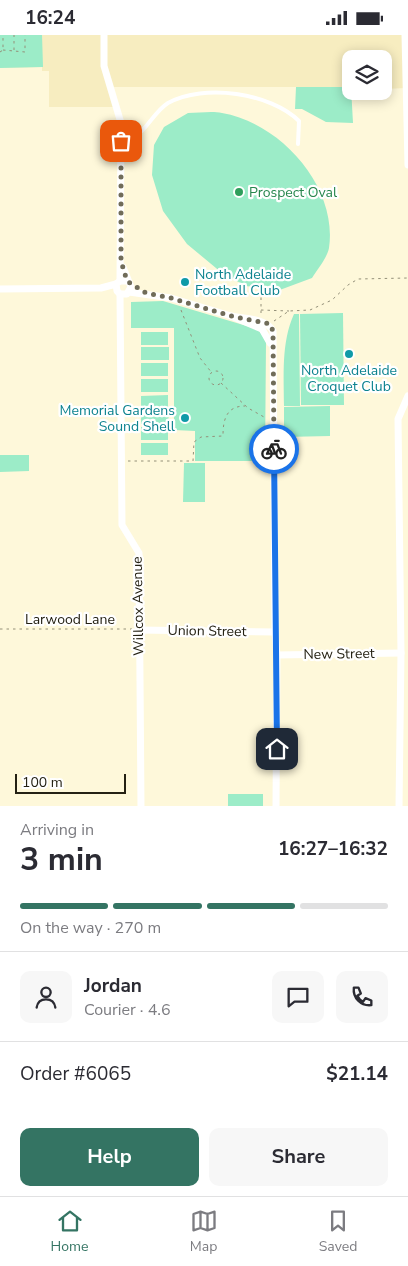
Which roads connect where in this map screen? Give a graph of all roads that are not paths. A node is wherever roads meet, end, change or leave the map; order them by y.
1 (104, 35) edge
2 (405, 35) edge
3 (121, 141) junction
4 (298, 144) dead end
5 (408, 165) edge
6 (123, 288) junction
7 (0, 289) edge
8 (231, 316) junction
9 (272, 348) junction
10 (408, 396) edge
11 (404, 549) edge
12 (140, 630) junction
13 (275, 632) junction
14 (401, 653) junction
15 (277, 655) junction
16 (141, 806) edge
17 (276, 806) edge
18 (399, 806) edge

1 - 3 street, Willcox Avenue
2 - 5 street
3 - 4 lane
3 - 6 street, Willcox Avenue
6 - 7 street
6 - 8 street
6 - 12 street, Willcox Avenue
8 - 9 street
8 - 9 street
9 - 13 street
10 - 11 street
11 - 14 street
12 - 13 street, Union Street
12 - 16 street, Willcox Avenue
13 - 15 street
14 - 15 street, New Street
14 - 18 street
15 - 17 street

